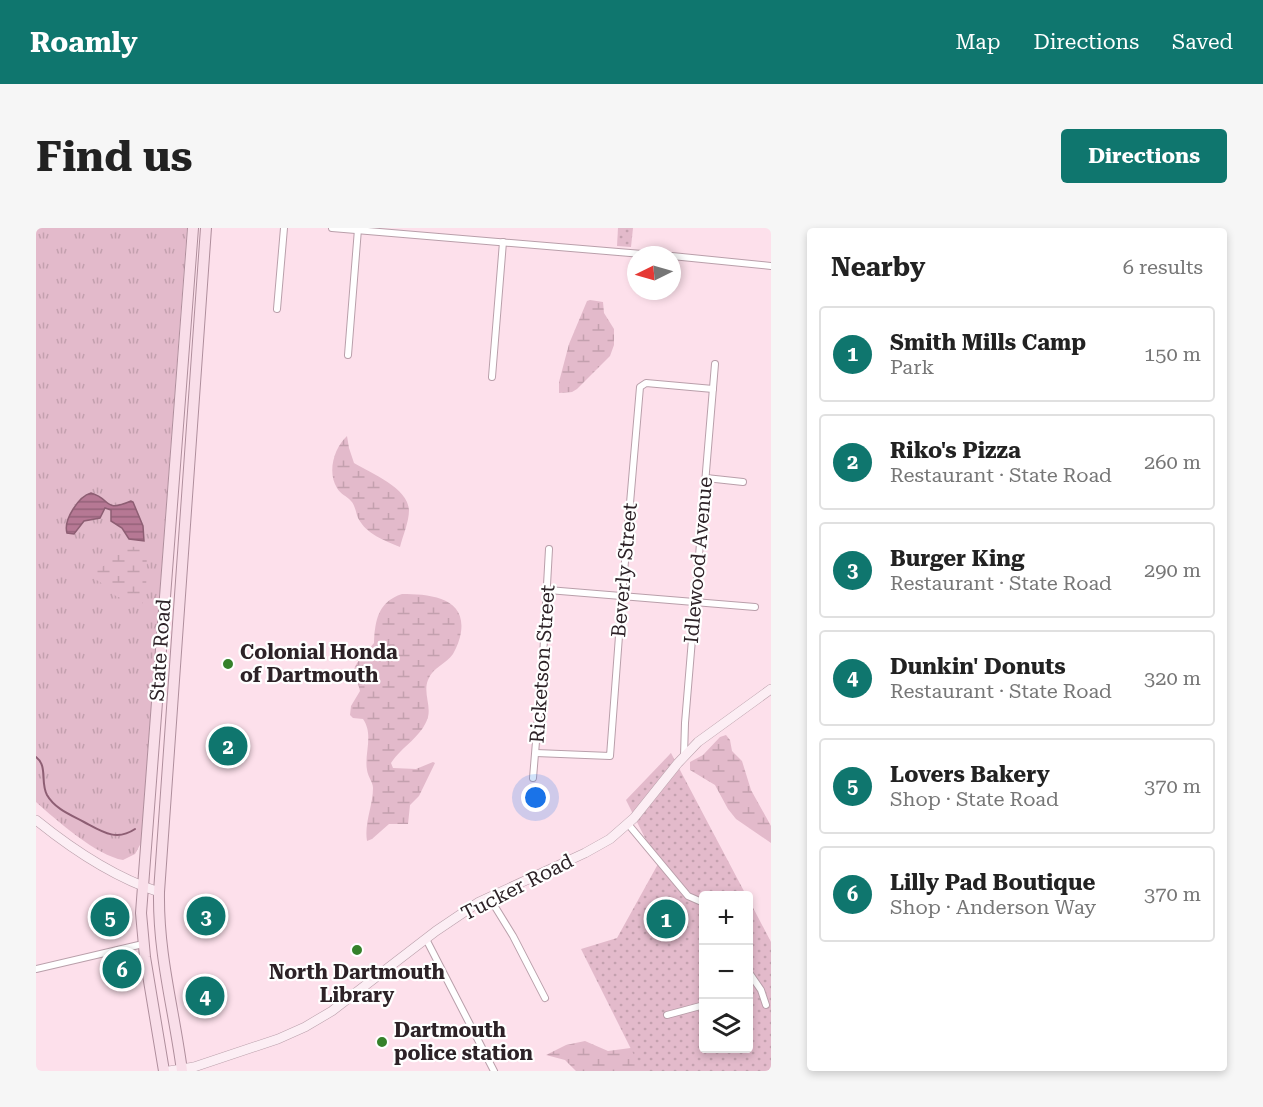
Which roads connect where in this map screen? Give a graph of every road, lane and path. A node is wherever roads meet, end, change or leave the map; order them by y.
1 (192, 228) edge
2 (206, 228) edge
3 (284, 228) edge
4 (332, 228) edge
5 (432, 228) edge
6 (358, 229) edge
7 (431, 237) junction
8 (503, 242) junction
9 (627, 253) edge
10 (681, 257) edge
11 (771, 266) edge
12 (277, 309) dead end
13 (348, 355) dead end
14 (715, 364) dead end
15 (492, 377) dead end
16 (712, 389) junction
17 (706, 478) junction
18 (743, 482) dead end
19 (549, 549) dead end
20 (167, 559) junction
21 (181, 561) junction
22 (548, 590) junction
23 (622, 596) junction
24 (695, 603) junction
25 (755, 607) dead end
26 (771, 689) edge
27 (536, 753) junction
28 (684, 756) junction
29 (533, 778) dead end
30 (36, 820) edge
31 (628, 824) junction
32 (143, 886) junction
33 (159, 891) junction
34 (489, 897) junction
35 (699, 901) edge
36 (426, 939) junction
37 (143, 944) junction
38 (36, 969) edge
39 (753, 978) edge
40 (545, 998) dead end
41 (766, 1005) dead end
42 (699, 1006) edge
43 (667, 1015) dead end
44 (182, 1070) edge
45 (164, 1071) edge
46 (169, 1071) edge
47 (494, 1071) edge

1 - 20 main road, State Road
2 - 21 main road, State Road
3 - 12 street
4 - 6 street
5 - 7 street
6 - 7 street
6 - 13 street
7 - 8 street
8 - 9 street
8 - 15 street
10 - 11 street
14 - 16 street, Idlewood Avenue
16 - 17 street, Idlewood Avenue
16 - 23 street, Beverly Street
17 - 18 street
17 - 24 street, Idlewood Avenue
19 - 22 street, Ricketson Street
20 - 21 main road
20 - 32 main road, State Road
21 - 33 main road, State Road
22 - 23 street
22 - 27 street, Ricketson Street
23 - 24 street
23 - 27 street, Beverly Street
24 - 25 street
24 - 28 street, Idlewood Avenue
26 - 28 main road, Tucker Road
27 - 29 street, Ricketson Street
28 - 31 main road, Tucker Road
30 - 32 main road
31 - 34 main road, Tucker Road
31 - 35 street
32 - 33 main road
32 - 37 main road, State Road
33 - 44 main road, State Road
34 - 36 main road, Tucker Road
34 - 40 street
36 - 44 main road, Tucker Road
36 - 47 street
37 - 38 street
37 - 45 main road, State Road
39 - 41 street
42 - 43 street
44 - 46 main road, Tucker Road

